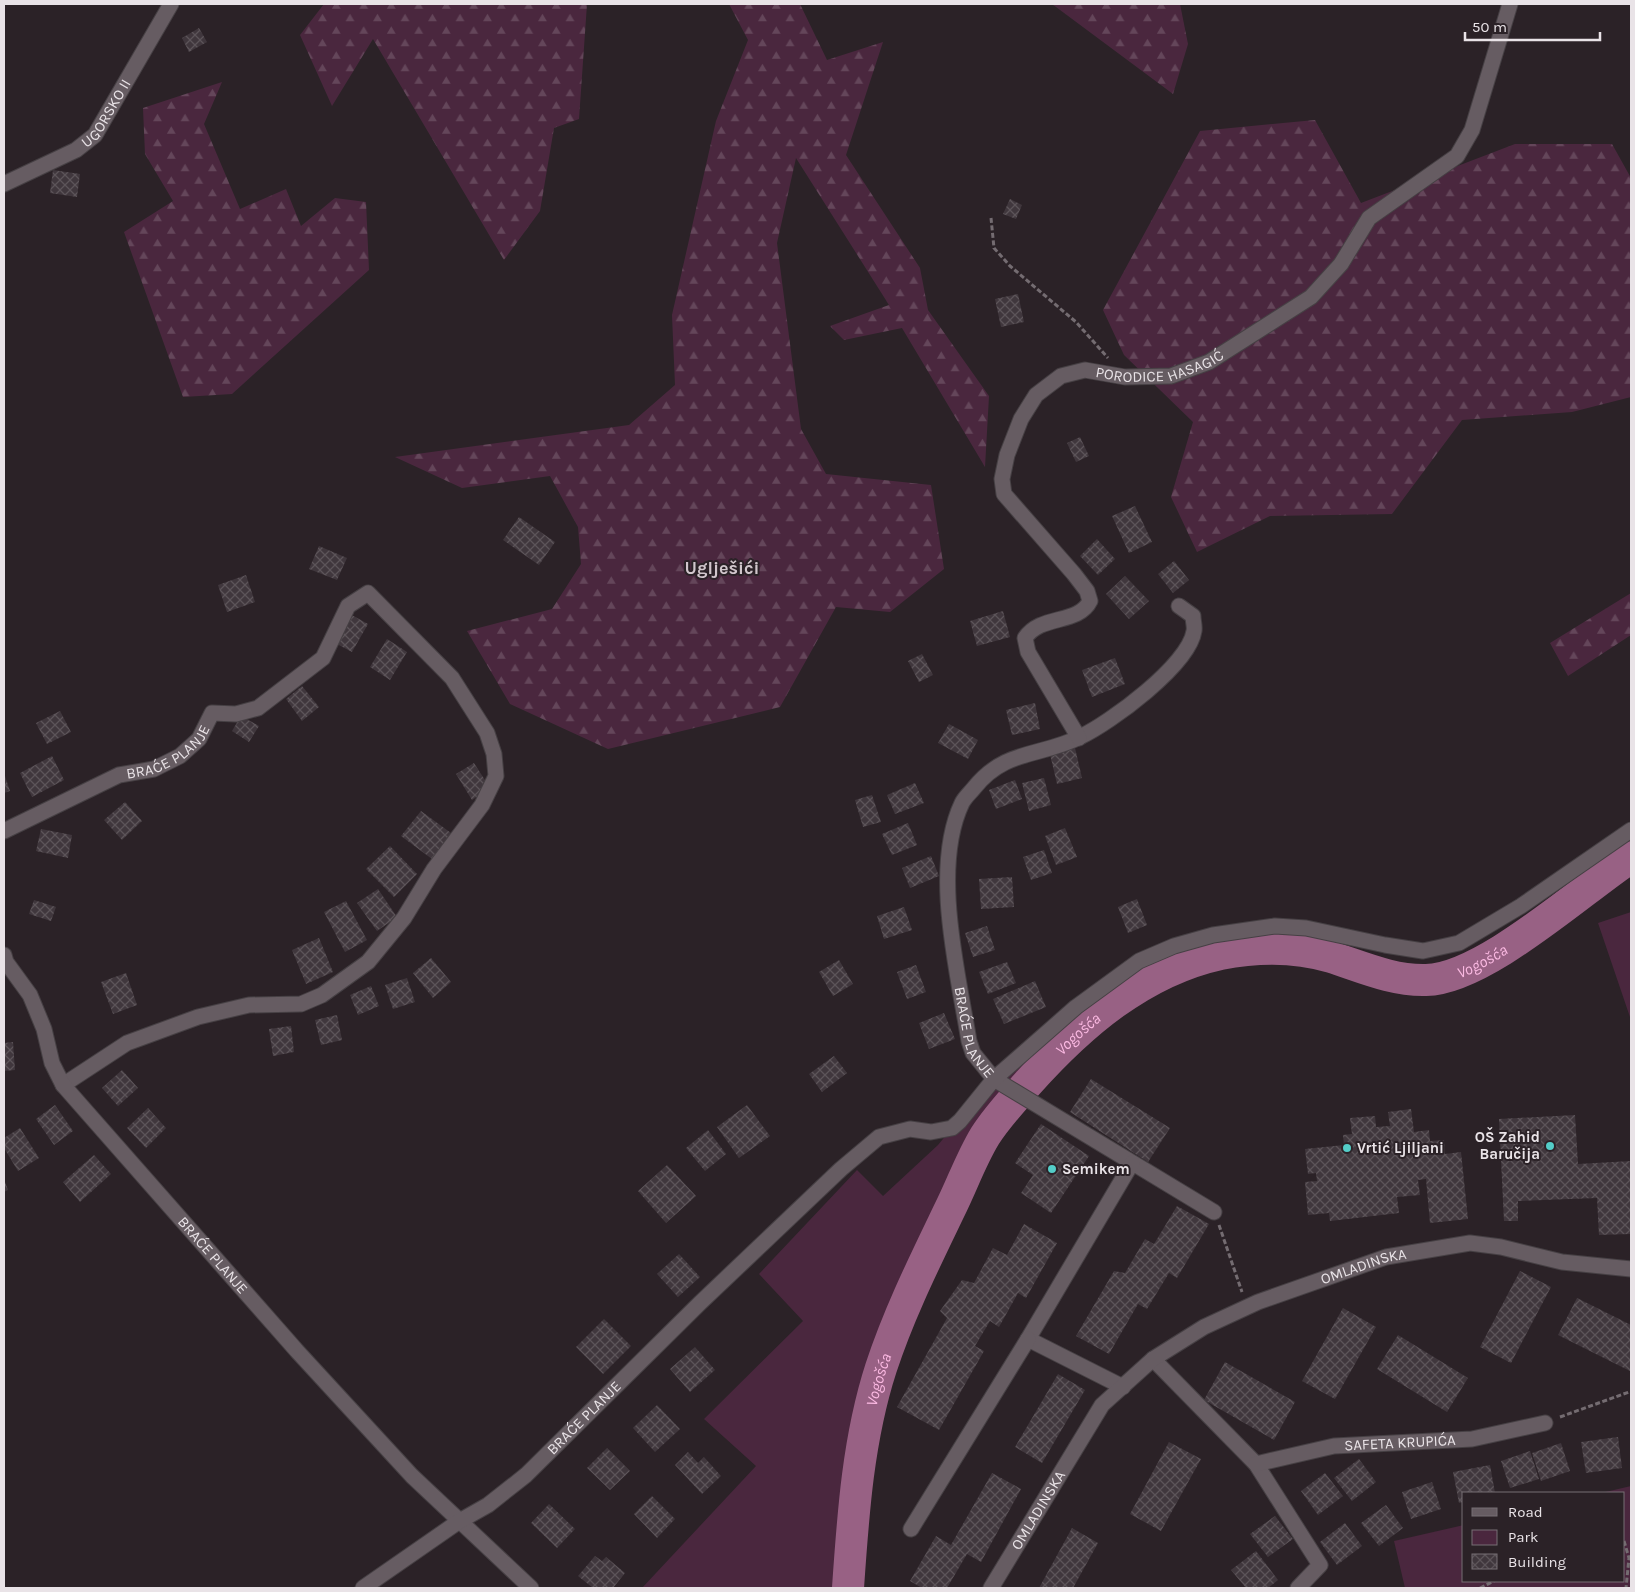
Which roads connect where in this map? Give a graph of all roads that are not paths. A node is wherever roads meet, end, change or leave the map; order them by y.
1 (171, 4) edge
2 (1510, 4) edge
3 (4, 184) edge
4 (1178, 606) dead end
5 (1079, 738) junction
6 (1631, 830) edge
7 (4, 831) edge
8 (4, 955) edge
9 (1001, 1083) junction
10 (63, 1085) junction
11 (1132, 1163) junction
12 (1214, 1212) road end
13 (1631, 1269) edge
14 (1028, 1339) junction
15 (1153, 1359) junction
16 (1123, 1387) junction
17 (1545, 1423) road end
18 (1256, 1464) junction
19 (458, 1522) junction
20 (911, 1529) dead end
21 (363, 1588) edge
22 (531, 1588) edge
23 (991, 1588) edge
24 (1298, 1588) edge

1 - 3 street, UGORSKO II
2 - 5 street, PORODICE HASAGIĆ
4 - 5 street
5 - 9 street, BRAĆE PLANJE
6 - 9 street
7 - 10 street, BRAĆE PLANJE
8 - 10 street, BRAĆE PLANJE
9 - 11 street
9 - 19 street, BRAĆE PLANJE
10 - 19 street, BRAĆE PLANJE
11 - 12 street
11 - 14 street
13 - 15 street, OMLADINSKA
14 - 16 street
14 - 20 street
15 - 16 street, OMLADINSKA
15 - 18 street
16 - 23 street, OMLADINSKA
17 - 18 street, SAFETA KRUPIĆA
18 - 24 street
19 - 21 street
19 - 22 street

